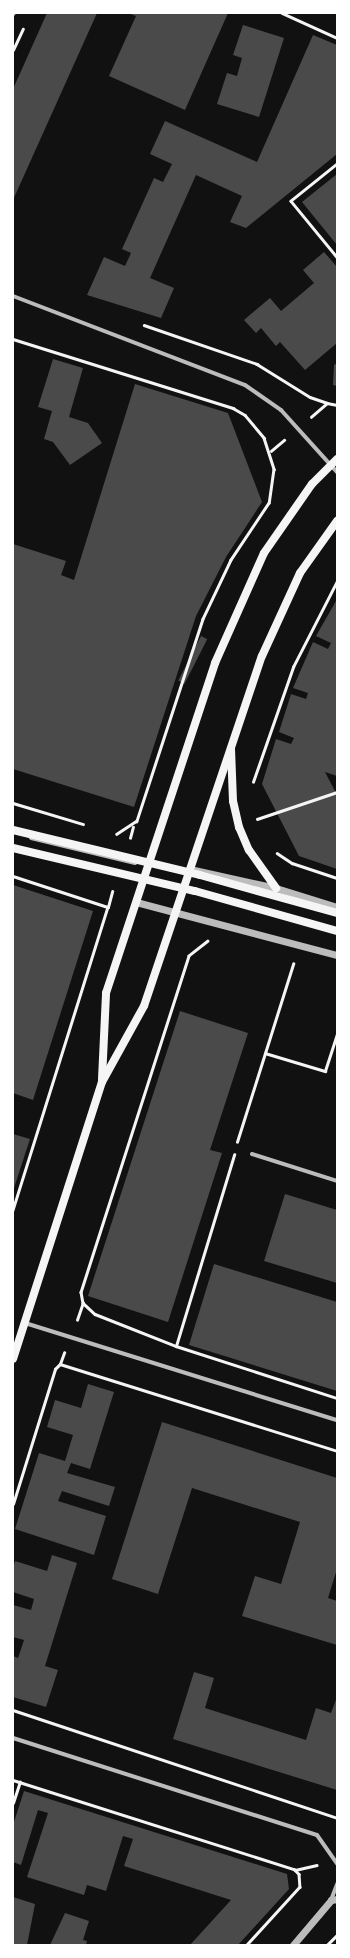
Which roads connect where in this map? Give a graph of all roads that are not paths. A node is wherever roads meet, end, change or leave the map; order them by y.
1 (13, 296) edge
2 (337, 459) edge
3 (330, 465) junction
4 (337, 472) edge
5 (337, 521) edge
6 (231, 742) junction
7 (13, 830) edge
8 (13, 834) edge
9 (13, 848) edge
10 (148, 865) junction
11 (188, 869) junction
12 (276, 888) junction
13 (136, 902) junction
14 (337, 907) edge
15 (174, 912) junction
16 (337, 913) edge
17 (337, 930) edge
18 (337, 955) edge
19 (102, 1082) junction
20 (252, 1154) dead end
21 (337, 1181) edge
22 (25, 1323) junction
23 (13, 1359) edge
24 (337, 1420) edge
25 (13, 1738) edge
26 (337, 1864) edge
27 (337, 1884) edge
28 (334, 1900) edge
29 (293, 1945) edge

1 - 3 street
2 - 3 main road
3 - 4 street
3 - 10 main road
5 - 6 main road
6 - 11 main road
6 - 12 main road
7 - 16 main road
8 - 10 street
9 - 17 main road
10 - 11 street
10 - 13 main road
11 - 12 street
11 - 15 main road
12 - 14 street
13 - 15 street
13 - 19 main road
15 - 18 street
15 - 19 main road
19 - 22 main road
20 - 21 street
22 - 23 main road
22 - 24 street
25 - 26 street
27 - 28 street
28 - 29 street

